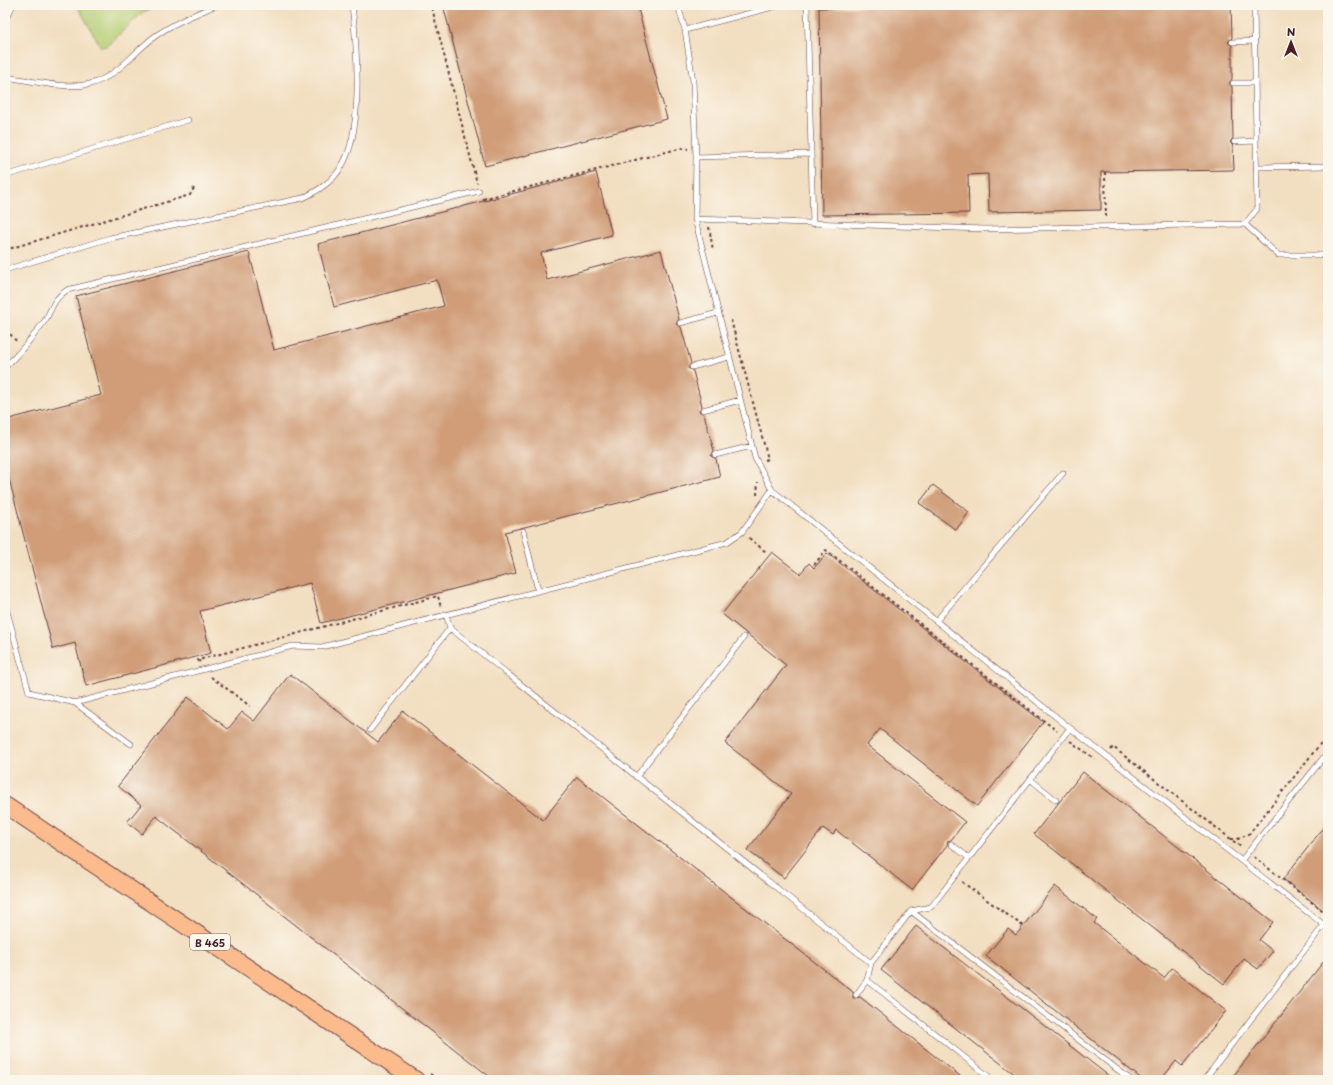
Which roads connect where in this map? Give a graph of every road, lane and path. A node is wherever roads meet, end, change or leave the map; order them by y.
1 (13, 5) edge
2 (217, 5) edge
3 (352, 5) edge
4 (678, 5) edge
5 (781, 5) edge
6 (807, 5) edge
7 (1254, 5) edge
8 (432, 8) dead end
9 (5, 16) edge
10 (685, 30) junction
11 (1255, 41) junction
12 (1232, 42) dead end
13 (5, 77) edge
14 (1255, 83) junction
15 (1233, 84) dead end
16 (188, 120) dead end
17 (1234, 142) dead end
18 (1256, 142) junction
19 (696, 149) junction
20 (811, 154) junction
21 (696, 157) junction
22 (1328, 166) edge
23 (1256, 167) junction
24 (1105, 172) dead end
25 (5, 176) edge
26 (194, 188) dead end
27 (479, 191) junction
28 (695, 219) junction
29 (708, 219) junction
30 (813, 224) junction
31 (1245, 224) junction
32 (1106, 227) junction
33 (5, 250) edge
34 (1328, 255) edge
35 (714, 257) dead end
36 (5, 270) edge
37 (718, 313) junction
38 (729, 313) dead end
39 (680, 322) dead end
40 (721, 322) junction
41 (10, 334) dead end
42 (5, 337) edge
43 (729, 357) junction
44 (5, 367) edge
45 (692, 367) dead end
46 (740, 400) junction
47 (703, 410) dead end
48 (752, 446) junction
49 (715, 455) dead end
50 (1063, 473) dead end
51 (772, 490) junction
52 (523, 531) dead end
53 (742, 532) junction
54 (766, 552) dead end
55 (814, 565) dead end
56 (538, 590) junction
57 (5, 604) edge
58 (444, 614) junction
59 (936, 621) junction
60 (450, 628) junction
61 (299, 633) dead end
62 (744, 637) dead end
63 (75, 703) junction
64 (1070, 728) junction
65 (370, 730) dead end
66 (1328, 734) edge
67 (1063, 736) junction
68 (131, 744) dead end
69 (1113, 747) dead end
70 (1328, 752) edge
71 (1101, 762) dead end
72 (636, 777) junction
73 (1030, 779) junction
74 (1056, 800) dead end
75 (5, 805) edge
76 (1230, 839) junction
77 (951, 844) dead end
78 (1247, 852) junction
79 (969, 858) junction
80 (1241, 861) junction
81 (954, 876) junction
82 (911, 911) junction
83 (1328, 916) edge
84 (1023, 926) dead end
85 (1326, 927) edge
86 (871, 964) junction
87 (868, 980) junction
88 (856, 995) dead end
89 (416, 1080) edge
90 (993, 1080) edge
91 (1131, 1080) edge
92 (1204, 1080) edge

1 - 9 lane
2 - 13 lane
3 - 36 lane
4 - 10 lane
5 - 10 lane
6 - 20 lane
7 - 11 lane
8 - 27 path
10 - 19 lane
11 - 12 lane
11 - 14 lane
14 - 15 lane
14 - 18 lane
16 - 25 lane
17 - 18 lane
18 - 23 lane
19 - 21 lane
19 - 27 path
20 - 21 lane
20 - 30 lane
21 - 28 lane
22 - 23 lane
23 - 31 lane
24 - 32 path
26 - 33 path
27 - 44 lane
28 - 29 lane
28 - 37 lane
29 - 30 lane
29 - 35 path
30 - 32 lane
31 - 32 lane
31 - 34 lane
37 - 39 lane
37 - 40 lane
38 - 40 path
40 - 43 lane
41 - 42 path
43 - 45 lane
43 - 46 lane
46 - 47 lane
46 - 48 lane
48 - 49 lane
48 - 51 lane
50 - 59 lane
51 - 53 lane
51 - 59 lane
52 - 56 lane
53 - 54 path
53 - 56 lane
55 - 67 path
56 - 58 lane
57 - 63 lane
58 - 60 lane
58 - 61 path
58 - 63 lane
59 - 64 lane
60 - 65 lane
60 - 72 lane
62 - 72 lane
63 - 68 lane
64 - 67 lane
64 - 80 lane
66 - 76 path
67 - 71 path
67 - 73 lane
69 - 76 path
70 - 78 lane
72 - 86 lane
73 - 74 lane
73 - 79 lane
75 - 89 main road, B 465
76 - 78 path
77 - 79 lane
78 - 80 lane
78 - 83 path
79 - 81 lane
80 - 85 lane
81 - 82 lane
81 - 84 path
82 - 86 lane
82 - 91 lane
85 - 92 lane
86 - 87 lane
87 - 88 lane
87 - 90 lane

